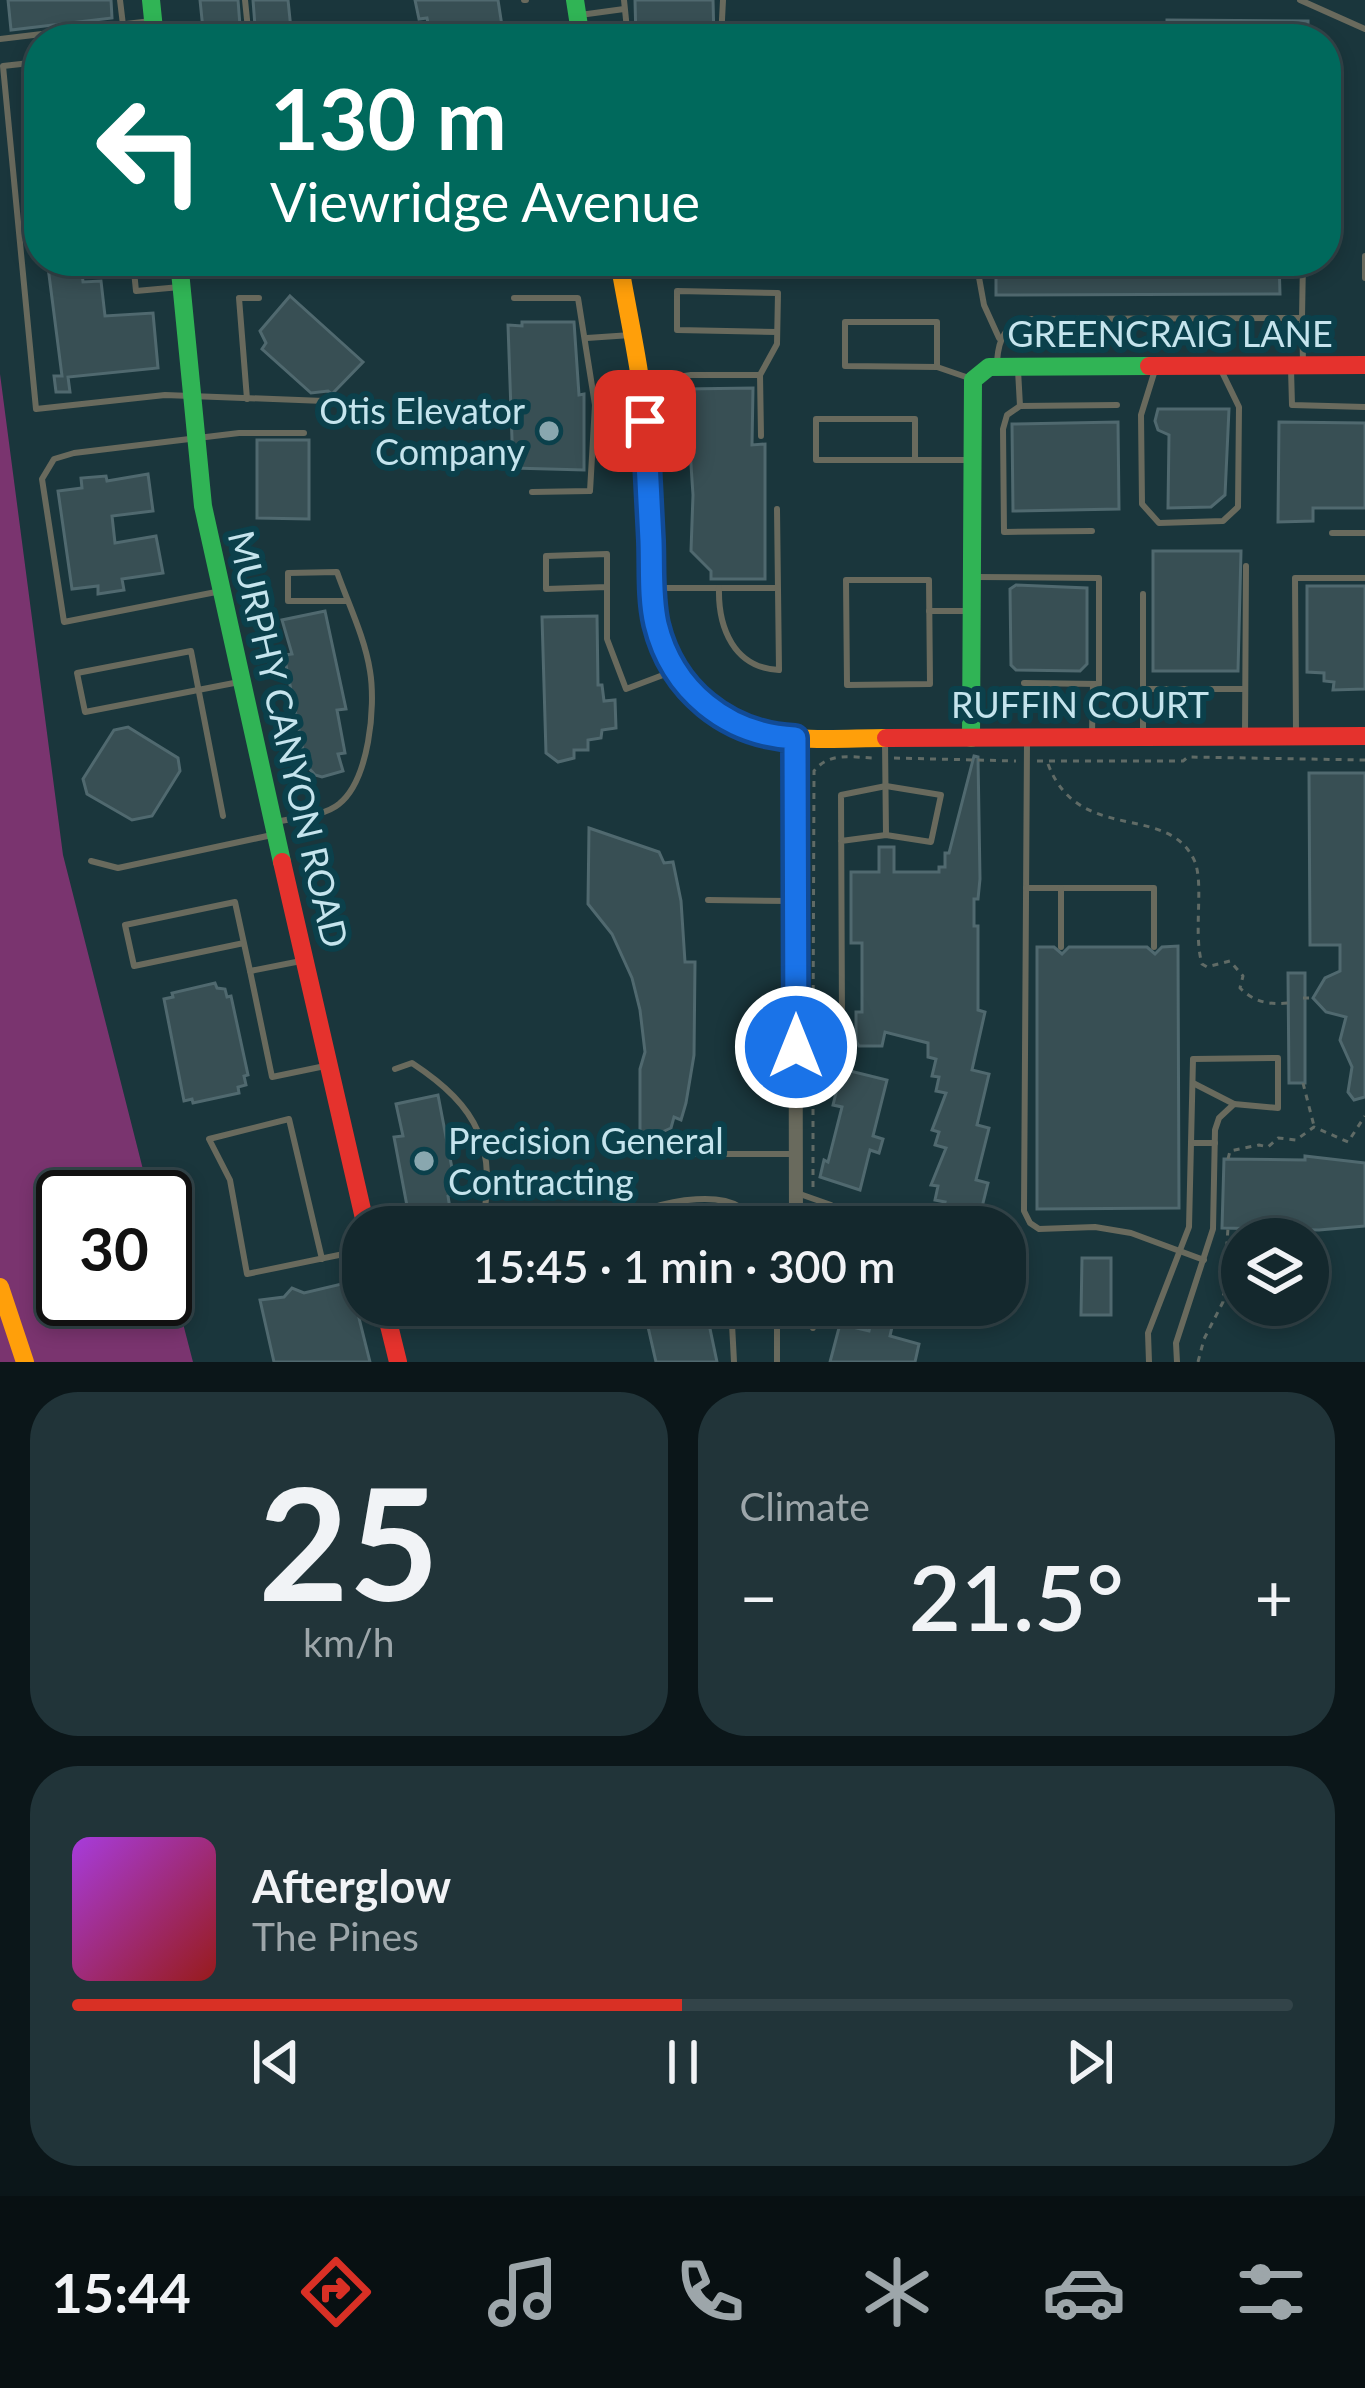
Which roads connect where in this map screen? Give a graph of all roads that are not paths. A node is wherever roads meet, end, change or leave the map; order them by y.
1 (1300, 0) edge
2 (624, 5) edge
3 (576, 8) edge
4 (1365, 29) edge
5 (24, 64) edge
6 (20, 237) junction
7 (24, 237) edge
8 (1365, 256) edge
9 (134, 276) edge
10 (181, 276) edge
11 (622, 276) edge
12 (976, 276) edge
13 (1303, 276) edge
14 (1365, 278) edge
15 (182, 287) junction
16 (259, 298) dead end
17 (514, 298) dead end
18 (1302, 318) junction
19 (777, 332) junction
20 (633, 335) junction
21 (587, 338) junction
22 (999, 338) junction
23 (1365, 365) edge
24 (1156, 366) junction
25 (1219, 366) junction
26 (1297, 366) junction
27 (937, 367) junction
28 (1018, 367) junction
29 (982, 374) junction
30 (760, 375) junction
31 (640, 383) junction
32 (194, 397) junction
33 (247, 399) junction
34 (350, 402) dead end
35 (1117, 405) dead end
36 (1020, 406) junction
37 (1365, 406) edge
38 (304, 433) dead end
39 (761, 436) dead end
40 (197, 438) junction
41 (915, 460) junction
42 (972, 460) junction
43 (532, 492) dead end
44 (777, 509) dead end
45 (1092, 531) dead end
46 (1332, 533) dead end
47 (1365, 533) edge
48 (1246, 566) dead end
49 (972, 578) junction
50 (1365, 578) edge
51 (607, 587) junction
52 (653, 588) junction
53 (719, 588) junction
54 (777, 588) junction
55 (219, 591) junction
56 (1144, 593) dead end
57 (346, 601) junction
58 (929, 611) junction
59 (972, 611) junction
60 (674, 670) junction
61 (240, 682) junction
62 (1024, 683) dead end
63 (1093, 684) junction
64 (1144, 689) junction
65 (1245, 689) junction
66 (199, 690) junction
67 (1245, 736) junction
68 (1296, 736) junction
69 (1365, 736) edge
70 (1092, 737) junction
71 (1144, 737) junction
72 (795, 738) junction
73 (971, 738) junction
74 (1027, 738) junction
75 (885, 748) junction
76 (886, 786) junction
77 (223, 816) dead end
78 (274, 829) junction
79 (886, 835) junction
80 (841, 841) junction
81 (92, 861) dead end
82 (1026, 888) junction
83 (1061, 888) junction
84 (708, 900) dead end
85 (796, 901) junction
86 (244, 943) junction
87 (1061, 946) dead end
88 (1154, 946) dead end
89 (305, 960) junction
90 (250, 971) junction
91 (804, 1047) junction
92 (329, 1065) junction
93 (395, 1069) dead end
94 (1193, 1083) junction
95 (1234, 1104) junction
96 (1191, 1143) junction
97 (1215, 1143) junction
98 (652, 1154) dead end
99 (797, 1154) junction
100 (797, 1193) junction
101 (361, 1206) edge
102 (484, 1206) edge
103 (662, 1206) edge
104 (738, 1206) edge
105 (797, 1206) edge
106 (831, 1206) edge
107 (1181, 1251) junction
108 (342, 1255) edge
109 (322, 1259) junction
110 (1204, 1260) junction
111 (0, 1287) edge
112 (389, 1326) edge
113 (732, 1326) edge
114 (777, 1326) edge
115 (25, 1362) edge
116 (398, 1362) edge
117 (734, 1362) edge
118 (777, 1362) edge
119 (1149, 1362) edge
120 (1177, 1362) edge

1 - 4 lane
2 - 3 lane
5 - 6 lane
6 - 7 lane
6 - 32 lane
8 - 14 lane
9 - 15 lane
10 - 15 main road, MURPHY CANYON ROAD
11 - 20 main road
12 - 22 lane
13 - 18 lane
15 - 32 main road, MURPHY CANYON ROAD
16 - 33 lane
17 - 21 lane
18 - 22 lane
18 - 26 lane
19 - 19 lane
19 - 30 lane
20 - 21 lane
20 - 31 main road
21 - 43 lane
22 - 29 lane
23 - 26 main road, GREENCRAIG LANE
24 - 25 main road, GREENCRAIG LANE
24 - 25 lane
24 - 28 main road, GREENCRAIG LANE
25 - 26 main road, GREENCRAIG LANE
26 - 37 lane
27 - 27 lane
27 - 29 lane
28 - 29 main road, GREENCRAIG LANE
28 - 36 lane
29 - 42 main road
30 - 31 lane
30 - 39 lane
31 - 52 main road
32 - 33 lane
32 - 40 main road, MURPHY CANYON ROAD
33 - 34 lane
35 - 36 lane
36 - 45 lane
38 - 40 lane
40 - 55 main road, MURPHY CANYON ROAD
40 - 55 lane
41 - 41 lane
41 - 42 lane
42 - 49 main road
44 - 54 lane
46 - 47 lane
48 - 65 lane
49 - 59 main road
49 - 63 lane
50 - 68 lane
51 - 51 lane
51 - 60 lane
52 - 53 lane
52 - 60 main road
53 - 54 lane
53 - 54 lane
55 - 61 main road, MURPHY CANYON ROAD
56 - 64 lane
57 - 57 lane
57 - 78 lane
58 - 58 lane
58 - 59 lane
59 - 73 main road
60 - 72 main road, RUFFIN COURT
61 - 66 lane
61 - 78 main road, MURPHY CANYON ROAD
62 - 63 lane
63 - 70 lane
64 - 65 lane
64 - 71 lane
65 - 67 lane
66 - 66 lane
66 - 77 lane
67 - 68 main road, RUFFIN COURT
67 - 71 main road, RUFFIN COURT
68 - 69 main road, RUFFIN COURT
70 - 71 main road, RUFFIN COURT
70 - 74 main road, RUFFIN COURT
72 - 75 main road, RUFFIN COURT
72 - 85 street
73 - 74 main road, RUFFIN COURT
73 - 75 main road, RUFFIN COURT
74 - 82 lane
75 - 76 lane
76 - 79 lane
76 - 79 lane
76 - 80 lane
78 - 81 lane
78 - 89 main road, MURPHY CANYON ROAD
79 - 80 lane
80 - 91 lane
82 - 83 lane
82 - 107 lane
83 - 87 lane
83 - 88 lane
84 - 85 lane
85 - 91 street
86 - 86 lane
86 - 90 lane
89 - 90 lane
89 - 92 main road, MURPHY CANYON ROAD
90 - 92 lane
91 - 99 street
92 - 101 main road, MURPHY CANYON ROAD
93 - 102 lane
94 - 95 lane
94 - 95 lane
94 - 96 lane
95 - 97 lane
96 - 97 lane
96 - 107 lane
97 - 110 lane
98 - 99 lane
99 - 100 street
100 - 105 street
100 - 106 lane
103 - 104 lane
107 - 110 lane
107 - 119 lane
108 - 109 lane
109 - 109 lane
110 - 120 lane
111 - 115 main road
112 - 116 main road
113 - 117 lane
114 - 118 lane

